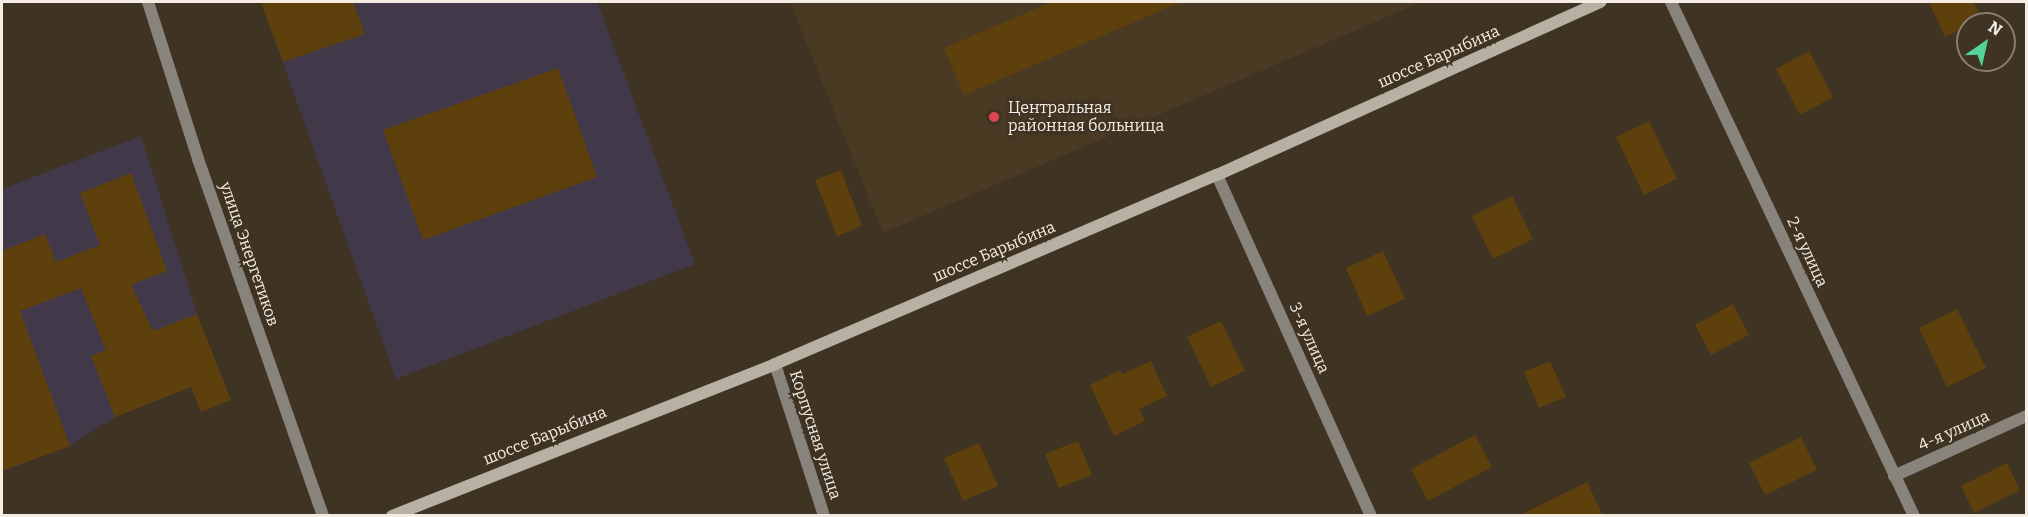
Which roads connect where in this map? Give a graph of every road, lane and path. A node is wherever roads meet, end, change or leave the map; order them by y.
1 (148, 2) edge
2 (1601, 2) edge
3 (1671, 2) edge
4 (1217, 175) junction
5 (775, 364) junction
6 (2026, 416) edge
7 (1894, 476) junction
8 (323, 516) edge
9 (392, 516) edge
10 (824, 516) edge
11 (1371, 516) edge
12 (1914, 516) edge

1 - 8 street, улица Энергетиков
2 - 4 main road, шоссе Барыбина
3 - 7 street, 2-я улица
4 - 5 main road, шоссе Барыбина
4 - 11 street, 3-я улица
5 - 9 main road, шоссе Барыбина
5 - 10 street, Корпусная улица
6 - 7 street, 4-я улица
7 - 12 street, 2-я улица

